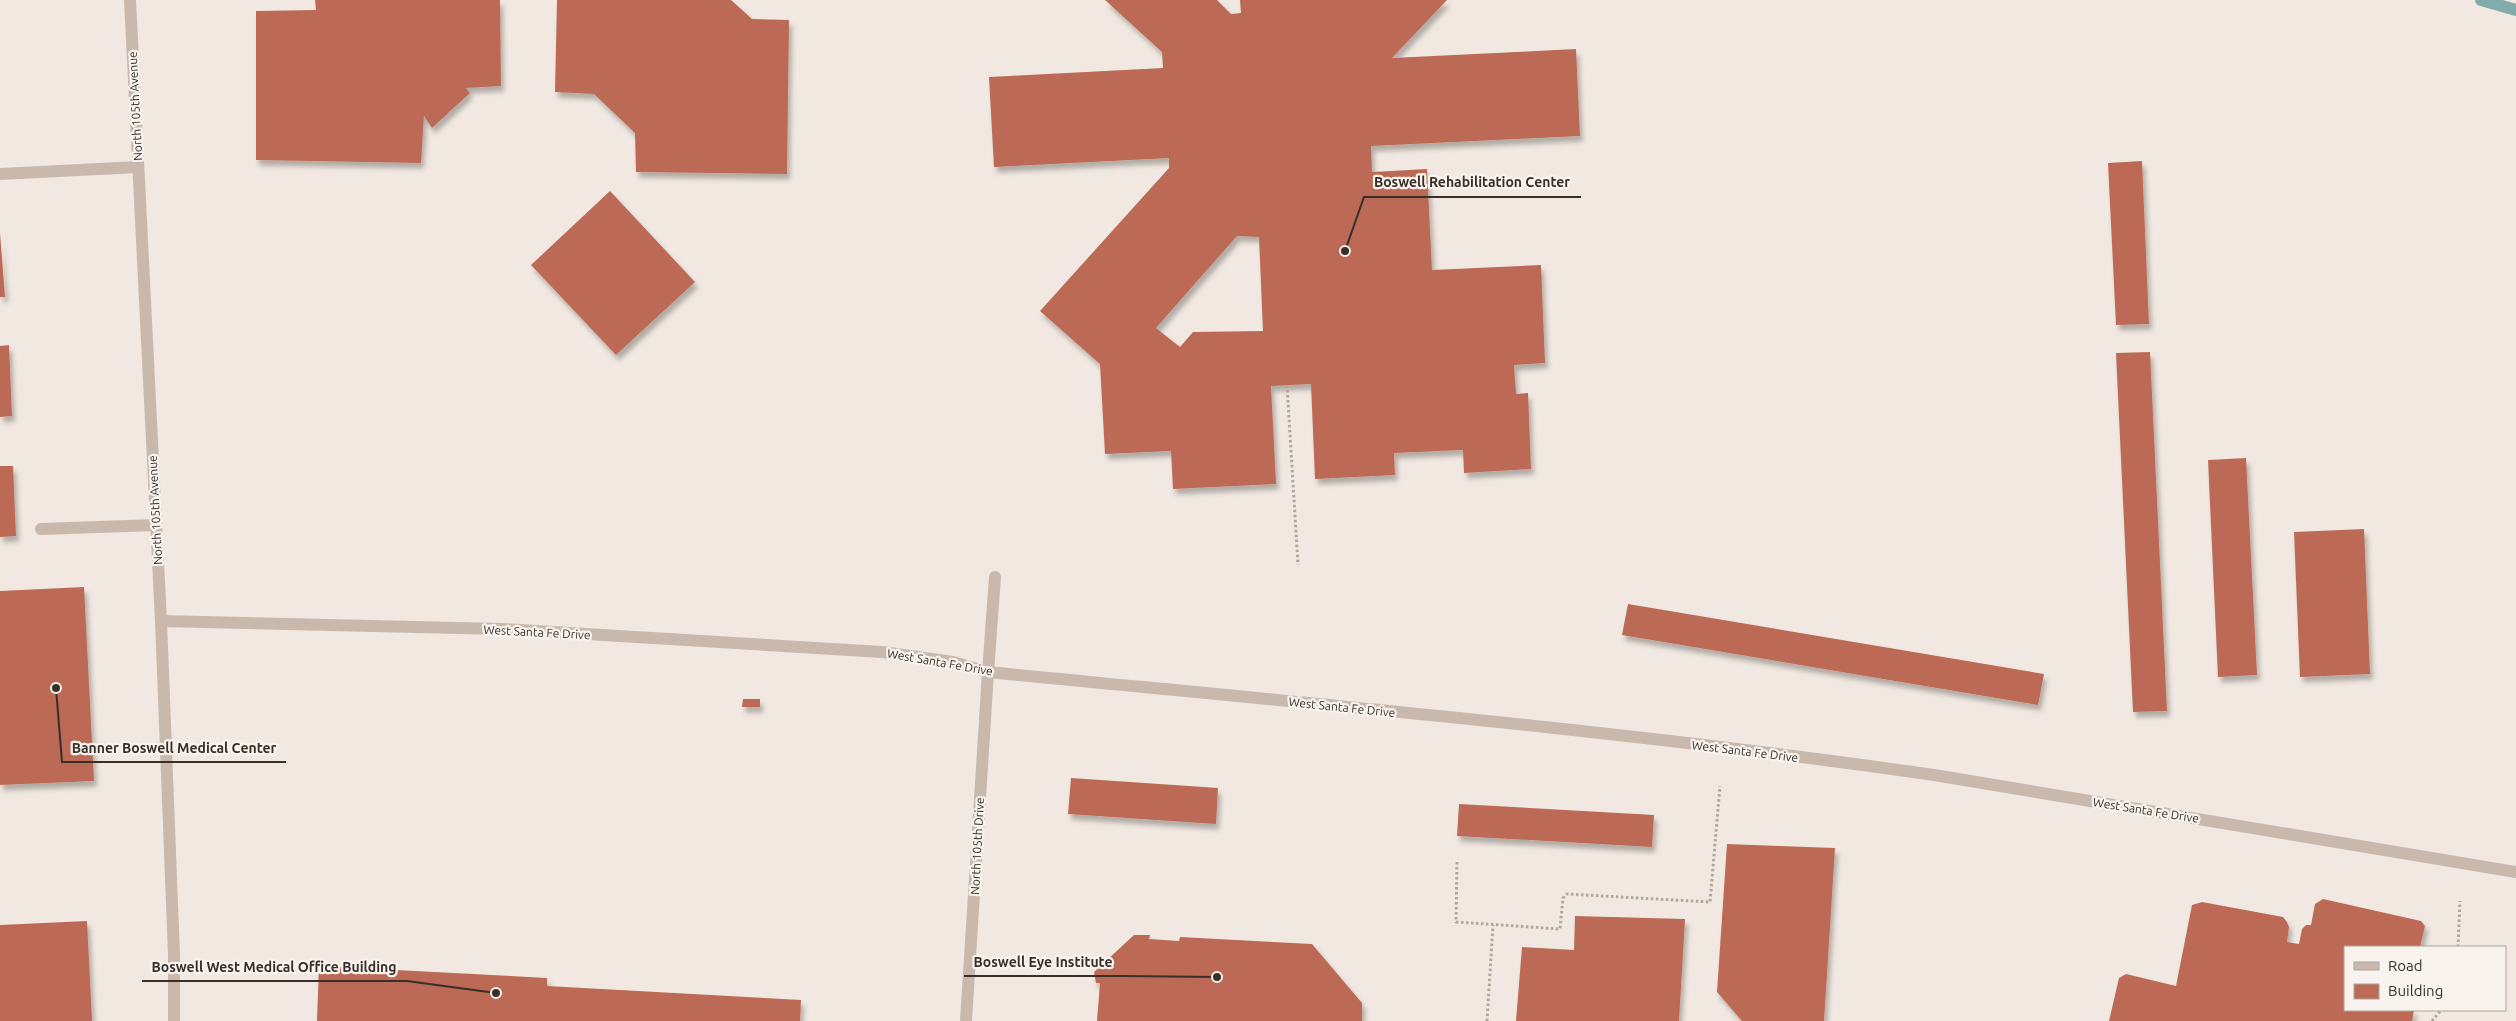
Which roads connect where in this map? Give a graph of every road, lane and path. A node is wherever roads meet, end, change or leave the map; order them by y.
1 (130, 0) edge
2 (138, 167) junction
3 (0, 174) edge
4 (1287, 385) dead end
5 (156, 525) junction
6 (42, 529) dead end
7 (1298, 565) dead end
8 (995, 577) dead end
9 (161, 621) junction
10 (988, 672) junction
11 (1720, 786) dead end
12 (1457, 862) dead end
13 (2516, 872) edge
14 (2460, 901) dead end
15 (1493, 925) junction
16 (2458, 946) edge
17 (2440, 1011) edge
18 (174, 1021) edge
19 (966, 1021) edge
20 (1487, 1021) edge
21 (2432, 1021) edge

1 - 2 street, North 105th Avenue
2 - 3 street
2 - 5 street, North 105th Avenue
4 - 7 path
5 - 6 street
5 - 9 street, North 105th Avenue
8 - 10 street, North 105th Drive
9 - 10 street, West Santa Fe Drive
9 - 18 street, North 105th Avenue
10 - 13 street, West Santa Fe Drive
10 - 19 street, North 105th Drive
11 - 15 path
12 - 15 path
14 - 16 path
15 - 20 path
17 - 21 path

